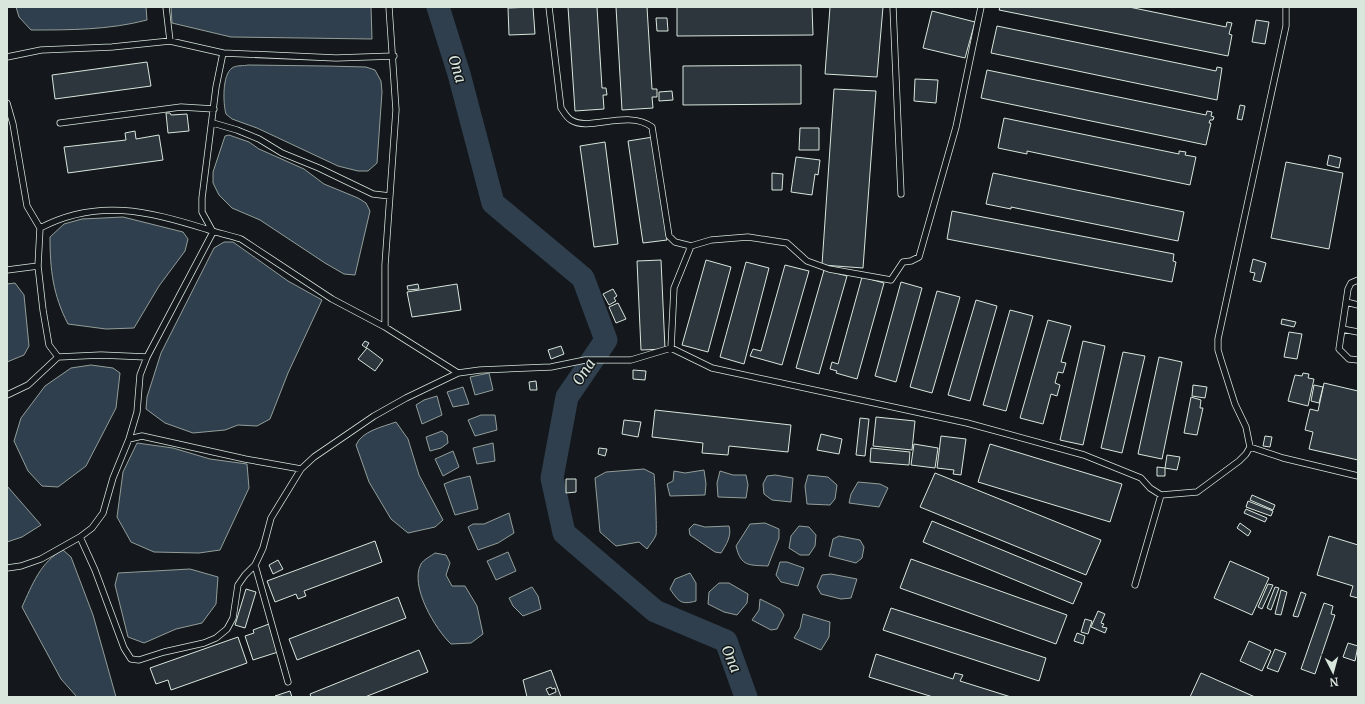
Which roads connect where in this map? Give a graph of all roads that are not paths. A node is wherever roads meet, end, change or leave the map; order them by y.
1 (166, 7) edge
2 (389, 7) edge
3 (549, 7) edge
4 (893, 7) edge
5 (981, 7) edge
6 (1286, 7) edge
7 (170, 41) junction
8 (223, 53) junction
9 (7, 56) edge
10 (394, 56) junction
11 (7, 103) edge
12 (214, 109) junction
13 (60, 123) dead end
14 (212, 124) junction
15 (900, 194) dead end
16 (390, 196) junction
17 (40, 228) junction
18 (213, 232) junction
19 (691, 246) junction
20 (38, 266) junction
21 (7, 270) edge
22 (1358, 280) edge
23 (1346, 302) junction
24 (1358, 304) edge
25 (385, 327) junction
26 (1342, 329) junction
27 (1358, 332) edge
28 (672, 348) junction
29 (58, 357) junction
30 (147, 357) junction
31 (1358, 360) edge
32 (458, 373) junction
33 (7, 395) edge
34 (129, 439) junction
35 (1250, 447) junction
36 (301, 468) junction
37 (1358, 476) edge
38 (1161, 495) junction
39 (80, 537) junction
40 (255, 565) junction
41 (7, 568) edge
42 (1135, 585) dead end
43 (288, 682) dead end

1 - 7 lane
2 - 10 lane
3 - 19 lane
4 - 15 lane
5 - 19 lane
6 - 35 lane
7 - 8 lane
7 - 9 lane
8 - 10 lane
8 - 12 lane
10 - 16 lane
11 - 17 lane
12 - 13 lane
12 - 14 lane
14 - 16 lane
14 - 18 lane
16 - 25 lane
17 - 18 lane
17 - 20 lane
18 - 25 lane
18 - 30 lane
19 - 28 lane
20 - 21 lane
20 - 29 lane
22 - 23 lane
23 - 24 lane
23 - 26 lane
25 - 32 lane
26 - 27 lane
26 - 31 lane
28 - 32 lane
28 - 38 lane
29 - 30 lane
29 - 33 lane
30 - 34 lane
32 - 36 lane
34 - 36 lane
34 - 39 lane
35 - 37 lane
35 - 38 lane
36 - 40 lane
38 - 42 lane
39 - 40 lane
39 - 41 lane
40 - 43 lane

